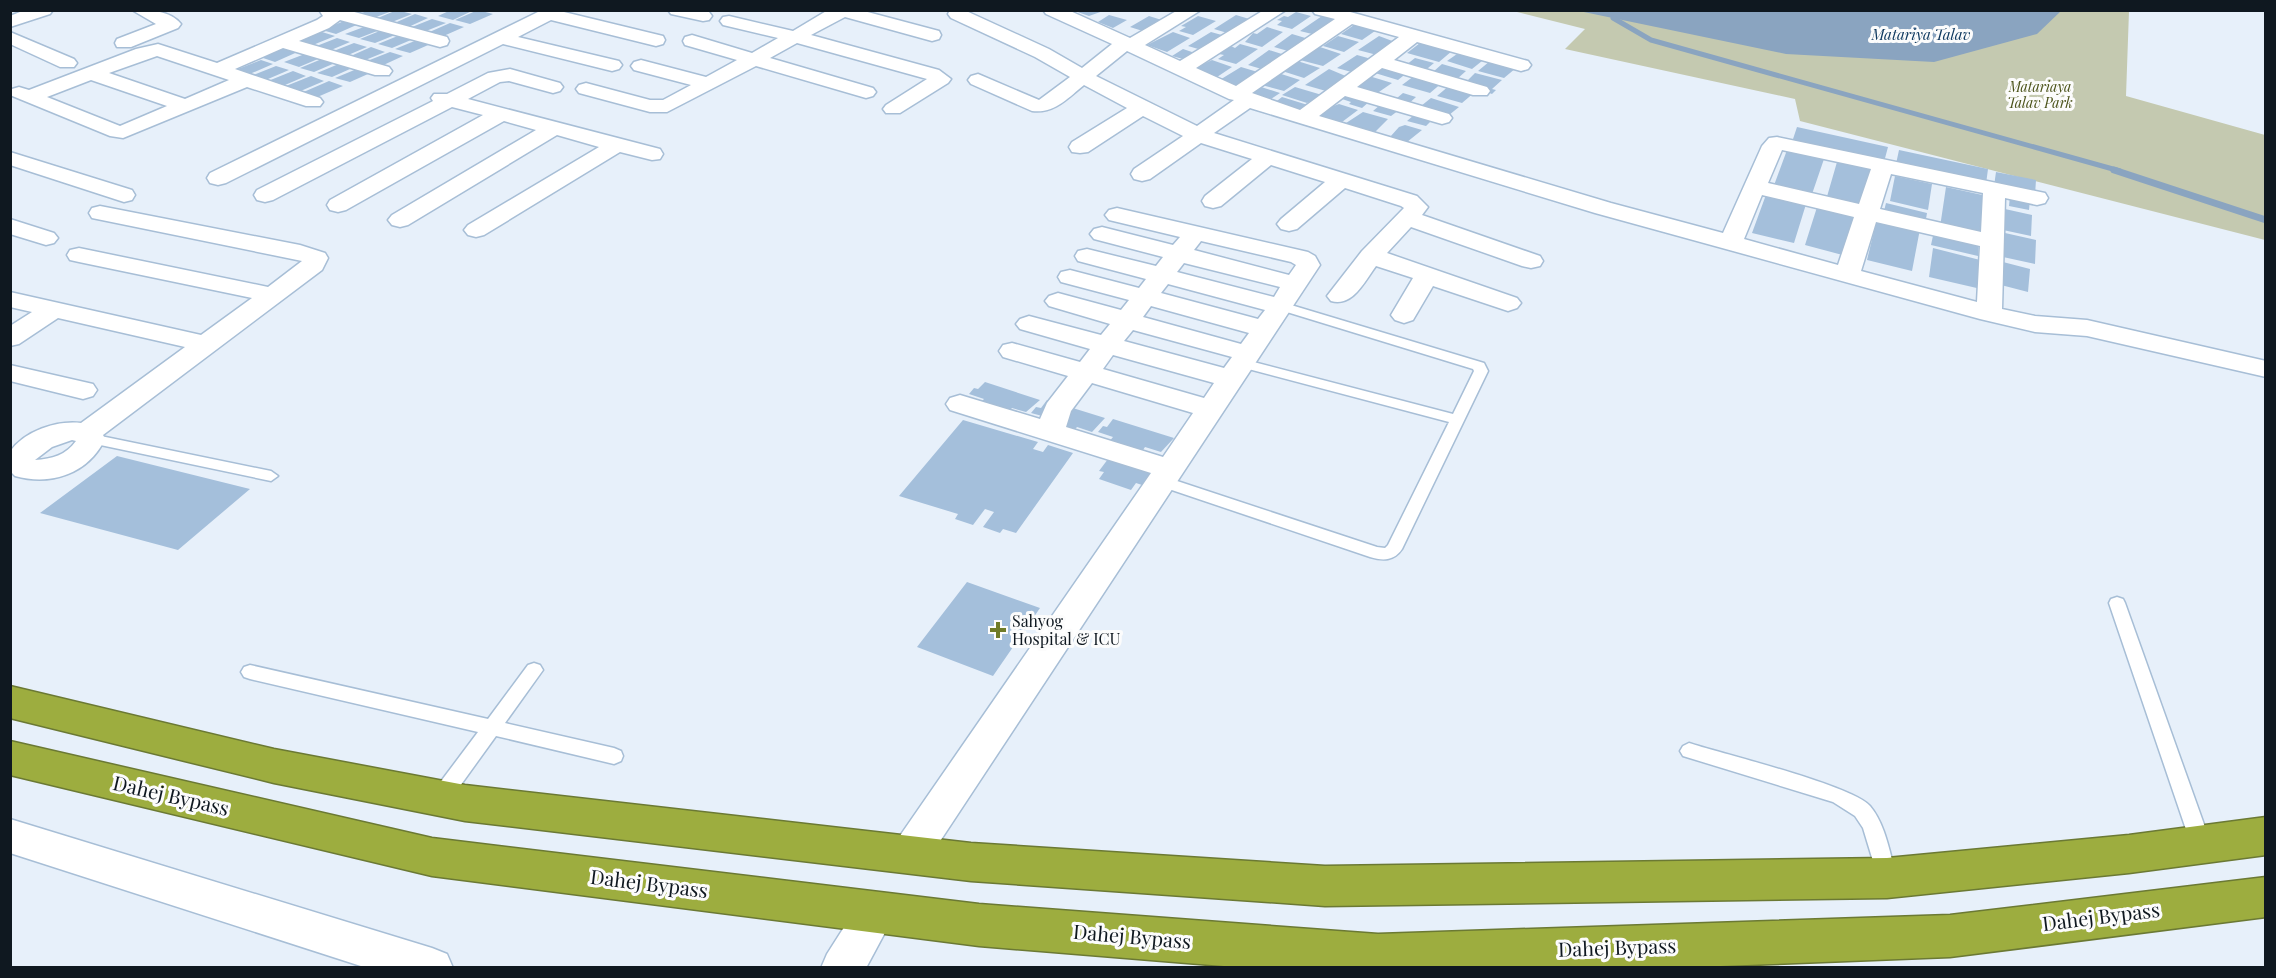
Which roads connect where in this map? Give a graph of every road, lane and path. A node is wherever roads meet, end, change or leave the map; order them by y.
1 (44, 10) edge
2 (141, 10) edge
3 (677, 10) edge
4 (1052, 10) edge
5 (1192, 10) edge
6 (1277, 10) edge
7 (1322, 10) edge
8 (328, 11) edge
9 (841, 11) edge
10 (554, 12) edge
11 (957, 14) dead end
12 (703, 16) dead end
13 (1349, 18) junction
14 (729, 21) dead end
15 (10, 22) edge
16 (932, 35) dead end
17 (1413, 36) junction
18 (10, 37) edge
19 (796, 37) junction
20 (501, 38) junction
21 (656, 40) dead end
22 (440, 41) dead end
23 (692, 41) dead end
24 (281, 42) junction
25 (120, 44) junction
26 (1127, 45) junction
27 (143, 53) junction
28 (755, 59) junction
29 (1378, 61) junction
30 (67, 63) junction
31 (612, 65) dead end
32 (1521, 65) dead end
33 (640, 66) dead end
34 (220, 69) junction
35 (1181, 69) junction
36 (382, 71) dead end
37 (91, 73) junction
38 (1084, 76) junction
39 (246, 80) junction
40 (978, 80) dead end
41 (10, 83) edge
42 (709, 84) junction
43 (553, 87) dead end
44 (400, 88) junction
45 (586, 89) dead end
46 (1341, 89) junction
47 (1480, 91) dead end
48 (866, 92) dead end
49 (19, 94) edge
50 (1242, 97) junction
51 (450, 101) junction
52 (313, 102) dead end
53 (187, 106) junction
54 (1142, 108) junction
55 (893, 109) dead end
56 (1410, 109) junction
57 (501, 114) junction
58 (1303, 117) junction
59 (1442, 118) dead end
60 (554, 128) junction
61 (1198, 135) junction
62 (1373, 139) junction
63 (617, 145) junction
64 (1080, 147) dead end
65 (652, 154) dead end
66 (1268, 157) junction
67 (12, 160) edge
68 (1882, 165) junction
69 (1143, 174) dead end
70 (218, 178) dead end
71 (1341, 180) junction
72 (1755, 187) junction
73 (1994, 189) junction
74 (124, 195) dead end
75 (266, 195) dead end
76 (2037, 198) dead end
77 (1213, 201) dead end
78 (338, 205) dead end
79 (100, 213) dead end
80 (1867, 213) junction
81 (1407, 218) junction
82 (400, 220) dead end
83 (1289, 224) dead end
84 (1109, 225) dead end
85 (10, 226) edge
86 (476, 230) dead end
87 (46, 238) dead end
88 (1992, 242) junction
89 (1731, 243) junction
90 (1186, 244) junction
91 (79, 255) dead end
92 (1087, 256) dead end
93 (1371, 256) junction
94 (1531, 261) dead end
95 (1162, 275) junction
96 (1427, 275) junction
97 (1847, 275) junction
98 (1070, 278) dead end
99 (272, 295) junction
100 (1340, 296) dead end
101 (1145, 297) junction
102 (10, 299) edge
103 (1058, 302) dead end
104 (1508, 303) dead end
105 (1281, 306) junction
106 (54, 309) junction
107 (1989, 314) junction
108 (1404, 315) dead end
109 (1128, 321) junction
110 (1029, 324) dead end
111 (10, 338) edge
112 (206, 344) junction
113 (1108, 346) junction
114 (1012, 351) dead end
115 (1241, 365) junction
116 (2265, 369) edge
117 (10, 373) edge
118 (1087, 373) junction
119 (83, 390) dead end
120 (960, 404) dead end
121 (1211, 409) junction
122 (1457, 420) junction
123 (1050, 432) junction
124 (89, 436) junction
125 (24, 439) edge
126 (18, 474) edge
127 (1166, 475) junction
128 (271, 476) dead end
129 (2117, 603) dead end
130 (534, 670) dead end
131 (250, 672) dead end
132 (10, 702) edge
133 (492, 728) junction
134 (1689, 751) dead end
135 (614, 756) dead end
136 (10, 758) edge
137 (440, 798) junction
138 (10, 836) edge
139 (2265, 836) edge
140 (2201, 844) junction
141 (909, 855) junction
142 (1887, 878) junction
143 (2265, 897) edge
144 (876, 912) junction
145 (432, 968) edge
146 (842, 968) edge

1 - 15 street
2 - 25 street
3 - 12 street
4 - 26 street
5 - 26 street
6 - 35 street
7 - 13 street
8 - 22 street
8 - 24 street
9 - 16 street
9 - 19 street
10 - 20 street
10 - 21 street
11 - 38 street
13 - 17 street
13 - 50 street
14 - 19 street
17 - 29 street
17 - 32 street
18 - 30 street
19 - 28 street
19 - 55 street
20 - 31 street
20 - 44 street
23 - 28 street
24 - 34 street
24 - 36 street
25 - 27 street
25 - 30 street
26 - 35 street
26 - 38 street
27 - 34 street
27 - 37 street
28 - 42 street
28 - 48 street
29 - 46 street
29 - 47 street
30 - 41 street
33 - 42 street
34 - 39 street
35 - 50 street
37 - 49 street
37 - 53 street
38 - 40 street
38 - 54 street
39 - 52 street
39 - 53 street
42 - 45 street
43 - 51 street
44 - 51 street
44 - 70 street
46 - 56 street
46 - 58 street
49 - 53 street
50 - 58 street
50 - 61 street
51 - 57 street
51 - 75 street
54 - 61 street
54 - 64 street
56 - 59 street
56 - 62 street
57 - 60 street
57 - 78 street
58 - 62 street
60 - 63 street
60 - 82 street
61 - 66 street
61 - 69 street
62 - 89 street
63 - 65 street
63 - 86 street
66 - 71 street
66 - 77 street
67 - 74 street
68 - 72 street
68 - 73 street
68 - 80 street
71 - 81 street
71 - 83 street
72 - 80 street
72 - 89 street
73 - 76 street
73 - 88 street
79 - 99 street
80 - 88 street
80 - 97 street
81 - 93 street
81 - 94 street
84 - 90 street
85 - 87 street
88 - 107 street
89 - 97 street
90 - 95 street
90 - 105 street
91 - 99 street
92 - 95 street
93 - 96 street
93 - 100 street
95 - 101 street
95 - 105 street
96 - 104 street
96 - 108 street
97 - 107 street
98 - 101 street
99 - 112 street
101 - 105 street
101 - 109 street
102 - 106 street
103 - 109 street
105 - 115 street
105 - 122 lane
106 - 111 street
106 - 112 street
107 - 116 street
109 - 113 street
109 - 115 street
110 - 113 street
112 - 124 street
113 - 115 street
113 - 118 street
114 - 118 street
115 - 121 street
115 - 122 lane
117 - 119 street
118 - 121 street
118 - 123 street
120 - 123 street
121 - 127 street
122 - 127 lane
123 - 127 street
124 - 125 street
124 - 126 street
124 - 128 lane
125 - 126 street
127 - 141 street
129 - 140 lane
130 - 133 lane
131 - 133 lane
132 - 137 highway
133 - 135 lane
133 - 137 lane
134 - 142 lane
136 - 144 highway, Dahej Bypass
137 - 141 highway
138 - 145 street
139 - 140 highway
140 - 142 highway
141 - 142 highway
143 - 144 highway, Dahej Bypass
144 - 146 street

